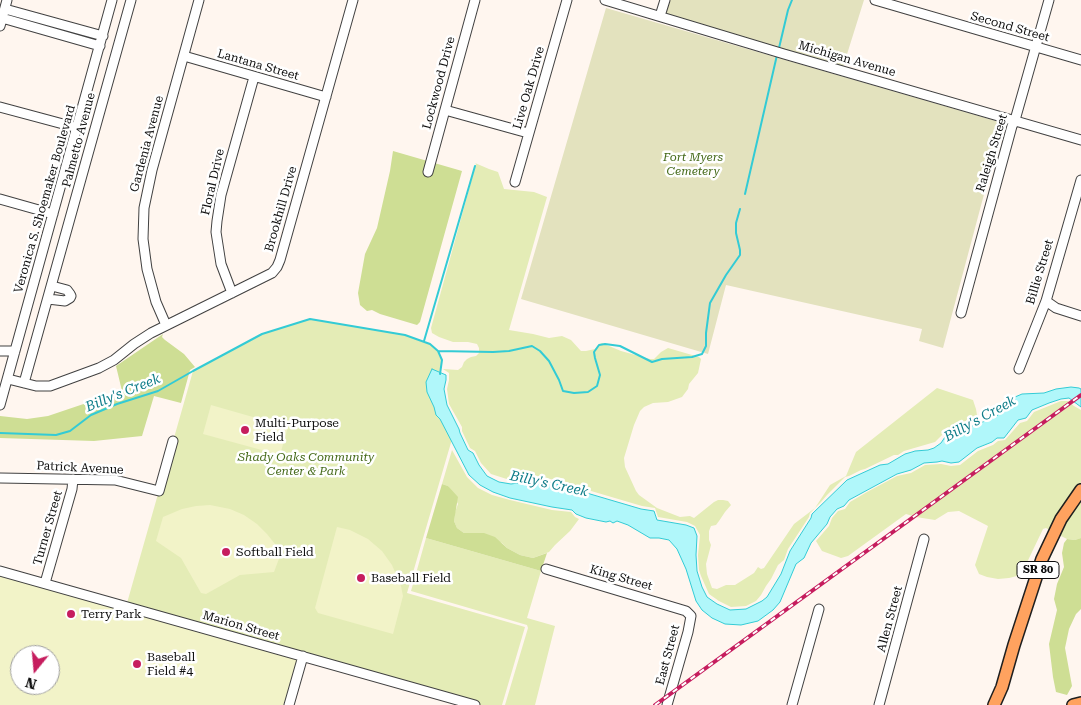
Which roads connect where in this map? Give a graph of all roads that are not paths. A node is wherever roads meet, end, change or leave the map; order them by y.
1 (112, 0) edge
2 (131, 0) edge
3 (199, 0) edge
4 (353, 0) edge
5 (475, 0) edge
6 (567, 0) edge
7 (606, 0) edge
8 (665, 0) edge
9 (875, 0) edge
10 (1049, 0) edge
11 (4, 13) edge
12 (660, 16) junction
13 (103, 36) junction
14 (100, 46) junction
15 (1036, 47) junction
16 (184, 56) junction
17 (1081, 60) edge
18 (254, 77) junction
19 (326, 98) junction
20 (0, 107) edge
21 (445, 110) junction
22 (1016, 120) junction
23 (78, 128) junction
24 (528, 133) junction
25 (1081, 140) edge
26 (428, 172) dead end
27 (1081, 180) edge
28 (515, 182) dead end
29 (0, 199) edge
30 (53, 214) junction
31 (52, 286) junction
32 (232, 293) junction
33 (48, 298) junction
34 (1046, 301) junction
35 (960, 313) dead end
36 (1081, 316) edge
37 (166, 325) junction
38 (0, 351) edge
39 (15, 351) junction
40 (1019, 369) dead end
41 (8, 379) junction
42 (24, 384) junction
43 (0, 405) edge
44 (173, 441) dead end
45 (0, 478) edge
46 (73, 479) junction
47 (1081, 490) edge
48 (924, 539) dead end
49 (546, 569) dead end
50 (0, 571) edge
51 (45, 583) junction
52 (819, 609) dead end
53 (688, 613) joint
54 (303, 656) junction
55 (1081, 703) edge
56 (998, 704) edge
57 (289, 705) edge
58 (473, 705) edge
59 (667, 705) edge
60 (792, 705) edge
61 (879, 705) edge
62 (1068, 705) edge
63 (1074, 705) edge

1 - 13 street, Veronica S. Shoemaker Boulevard
2 - 31 street, Palmetto Avenue
3 - 16 street, Gardenia Avenue
4 - 19 street, Brookhill Drive
5 - 21 street, Lockwood Drive
6 - 24 street, Live Oak Drive
7 - 12 street, Michigan Avenue
8 - 12 street
9 - 15 street, Second Street
10 - 15 street, Raleigh Street
11 - 13 street
11 - 14 street
12 - 22 street, Michigan Avenue
13 - 14 street, Veronica S. Shoemaker Boulevard
14 - 23 street, Veronica S. Shoemaker Boulevard
15 - 17 street, Second Street
15 - 22 street, Raleigh Street
16 - 18 street, Lantana Street
16 - 37 street, Gardenia Avenue
18 - 19 street, Lantana Street
18 - 32 street, Floral Drive
19 - 32 street, Brookhill Drive
20 - 23 street
21 - 24 street
21 - 26 street, Lockwood Drive
22 - 25 street, Michigan Avenue
22 - 35 street, Raleigh Street
23 - 30 street, Veronica S. Shoemaker Boulevard
24 - 28 street, Live Oak Drive
27 - 34 street, Billie Street
29 - 30 street
30 - 39 street, Veronica S. Shoemaker Boulevard
31 - 33 street, Palmetto Avenue
31 - 33 street
32 - 37 street, Brookhill Drive
33 - 42 street, Palmetto Avenue
34 - 36 street
34 - 40 street, Billie Street
37 - 42 street, Brookhill Drive
38 - 39 street
39 - 41 street, Veronica S. Shoemaker Boulevard
41 - 42 street
41 - 43 street, Veronica S. Shoemaker Boulevard
44 - 46 street, Patrick Avenue
45 - 46 street, Patrick Avenue
46 - 51 street, Turner Street
47 - 56 main road, SR 80
48 - 61 street, Allen Street
49 - 53 street, King Street
50 - 51 street, Marion Street
51 - 54 street, Marion Street
52 - 60 street
53 - 59 street, East Street
54 - 57 street
54 - 58 street, Marion Street
55 - 63 main road
62 - 63 main road

